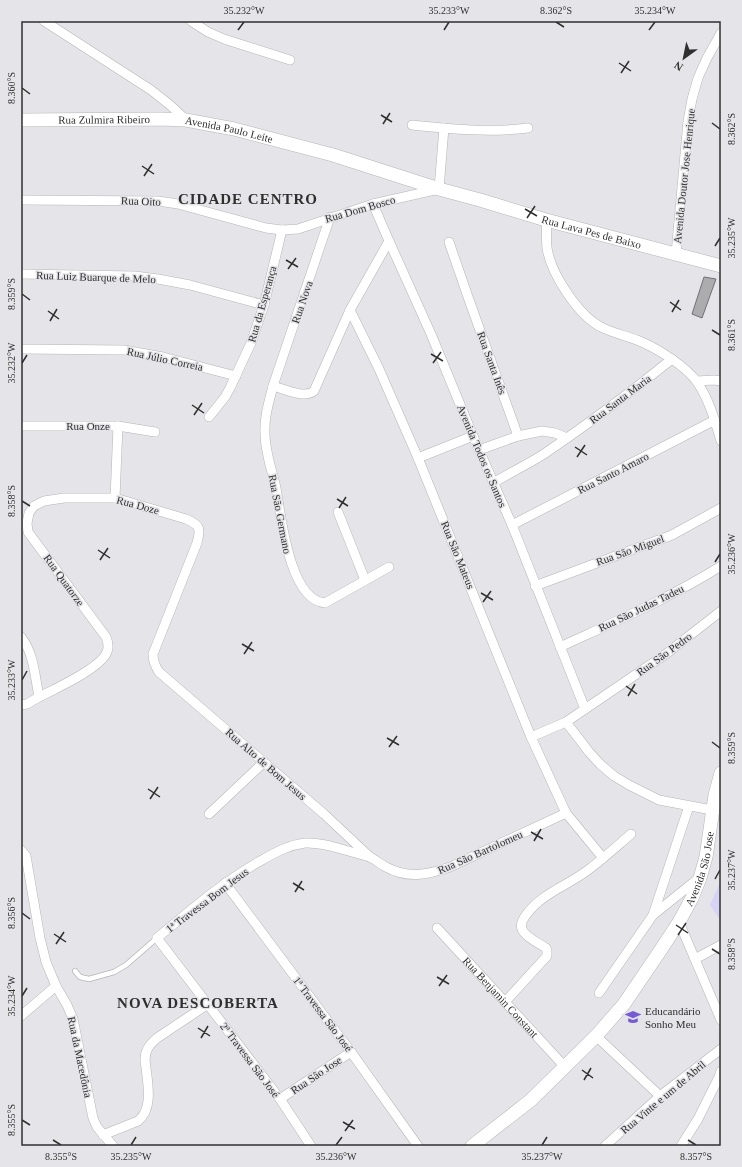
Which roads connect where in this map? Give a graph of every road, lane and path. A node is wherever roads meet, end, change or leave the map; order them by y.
1 (44, 21) edge
2 (191, 21) edge
3 (721, 33) edge
4 (290, 60) dead end
5 (21, 120) edge
6 (186, 120) junction
7 (412, 125) dead end
8 (444, 128) junction
9 (528, 128) dead end
10 (439, 189) junction
11 (21, 200) edge
12 (373, 204) junction
13 (330, 218) junction
14 (546, 220) junction
15 (282, 230) junction
16 (388, 241) junction
17 (449, 242) dead end
18 (676, 254) junction
19 (721, 266) edge
20 (21, 274) edge
21 (264, 304) junction
22 (350, 310) junction
23 (21, 349) edge
24 (672, 359) junction
25 (236, 376) junction
26 (697, 381) junction
27 (721, 381) edge
28 (273, 386) junction
29 (209, 417) dead end
30 (715, 420) junction
31 (21, 426) edge
32 (118, 426) junction
33 (155, 432) dead end
34 (473, 436) junction
35 (518, 436) junction
36 (567, 438) junction
37 (721, 441) edge
38 (479, 450) junction
39 (418, 458) junction
40 (493, 483) junction
41 (115, 498) junction
42 (34, 506) joint
43 (721, 508) edge
44 (338, 512) dead end
45 (512, 525) junction
46 (721, 566) edge
47 (388, 568) dead end
48 (365, 580) junction
49 (535, 586) junction
50 (721, 611) edge
51 (21, 637) edge
52 (560, 647) junction
53 (159, 672) joint
54 (39, 697) junction
55 (21, 705) edge
56 (585, 709) junction
57 (566, 722) junction
58 (531, 737) junction
59 (263, 763) junction
60 (721, 772) edge
61 (689, 806) junction
62 (712, 810) junction
63 (566, 813) junction
64 (209, 814) dead end
65 (631, 834) dead end
66 (21, 850) edge
67 (371, 858) junction
68 (603, 858) junction
69 (414, 875) joint
70 (700, 878) junction
71 (225, 883) junction
72 (653, 915) junction
73 (679, 922) junction
74 (437, 928) dead end
75 (157, 938) junction
76 (721, 945) edge
77 (695, 958) junction
78 (75, 971) dead end
79 (56, 986) junction
80 (599, 993) dead end
81 (505, 1002) junction
82 (208, 1004) junction
83 (719, 1007) edge
84 (21, 1016) edge
85 (721, 1020) edge
86 (596, 1036) junction
87 (721, 1049) edge
88 (351, 1052) junction
89 (565, 1067) junction
90 (721, 1070) edge
91 (660, 1096) junction
92 (280, 1099) junction
93 (103, 1135) junction
94 (113, 1146) edge
95 (311, 1146) edge
96 (418, 1146) edge
97 (472, 1146) edge
98 (605, 1146) edge
99 (681, 1146) edge

1 - 6 street, Avenida Paulo Leite
2 - 4 street
3 - 18 street, Avenida Doutor Jose Henrique
5 - 6 street, Rua Zulmira Ribeiro
6 - 10 street, Avenida Paulo Leite
7 - 8 street
8 - 9 street
8 - 10 street
10 - 12 street, Rua Dom Bosco
10 - 14 street, Rua Lava Pes de Baixo
11 - 15 street, Rua Oito
12 - 13 street, Rua Dom Bosco
12 - 16 street, Avenida Todos os Santos
13 - 15 street, Rua Dom Bosco
13 - 28 street, Rua Nova
14 - 18 street, Rua Lava Pes de Baixo
14 - 24 street
15 - 21 street, Rua da Esperança
16 - 22 street
16 - 34 street, Avenida Todos os Santos
17 - 35 street, Rua Santa Inês
18 - 19 street, Rua Lava Pes de Baixo
20 - 21 street, Rua Luiz Buarque de Melo
21 - 25 street, Rua da Esperança
22 - 28 street
22 - 39 street, Rua São Mateus
23 - 25 street, Rua Júlio Correia
24 - 26 street
24 - 36 street, Rua Santa Maria
25 - 29 street, Rua da Esperança
26 - 27 street
26 - 30 street
28 - 48 street, Rua São Germano
30 - 37 street
30 - 45 street, Rua Santo Amaro
31 - 32 street, Rua Onze
32 - 33 street, Rua Onze
32 - 41 street
34 - 38 street, Avenida Todos os Santos
34 - 39 street
35 - 36 street
35 - 38 street
36 - 40 street, Rua Santa Maria
38 - 40 street, Avenida Todos os Santos
39 - 58 street, Rua São Mateus
40 - 45 street, Avenida Todos os Santos
41 - 42 street, Rua Doze
41 - 53 street, Rua Doze
42 - 54 street, Rua Quatorze
43 - 49 street, Rua São Miguel
44 - 48 street
45 - 49 street, Avenida Todos os Santos
46 - 52 street, Rua São Judas Tadeu
47 - 48 street, Rua São Germano
49 - 52 street, Avenida Todos os Santos
50 - 56 street, Rua São Pedro
51 - 54 street
52 - 56 street, Avenida Todos os Santos
53 - 59 street, Rua Alto de Bom Jesus
54 - 55 street
56 - 57 street, Rua São Pedro
57 - 58 street, Rua São Pedro
57 - 61 street
58 - 63 street, Rua São Mateus
59 - 64 street
59 - 67 street, Rua Alto de Bom Jesus
60 - 62 street, Avenida São Jose
61 - 62 street
61 - 72 street
62 - 70 street, Avenida São Jose
63 - 68 street, Rua São Mateus
63 - 69 street, Rua São Bartolomeu
65 - 68 street
66 - 79 street, Rua da Macedônia
67 - 69 street, 1ª Travessa Bom Jesus
67 - 71 street, 1ª Travessa Bom Jesus
68 - 81 street
70 - 72 street
70 - 73 street, Avenida São Jose
71 - 75 street, 1ª Travessa Bom Jesus
71 - 88 street, 1ª Travessa São José
72 - 80 street
73 - 77 street
73 - 86 street, Avenida São Jose
74 - 81 street, Rua Benjamin Constant
75 - 78 lane
75 - 82 street, 2ª Travessa São José
76 - 77 street
77 - 83 street
79 - 84 street
79 - 93 street, Rua da Macedônia
81 - 89 street, Rua Benjamin Constant
82 - 92 street, 2ª Travessa São José
82 - 93 street
83 - 85 street
86 - 89 street, Avenida São Jose
86 - 91 street
87 - 91 street, Rua Vinte e um de Abril
88 - 92 street, Rua São Jose
88 - 96 street, 1ª Travessa São José
89 - 97 street, Avenida São Jose
90 - 99 street
91 - 98 street, Rua Vinte e um de Abril
92 - 95 street, 2ª Travessa São José
93 - 94 street, Rua da Macedônia

